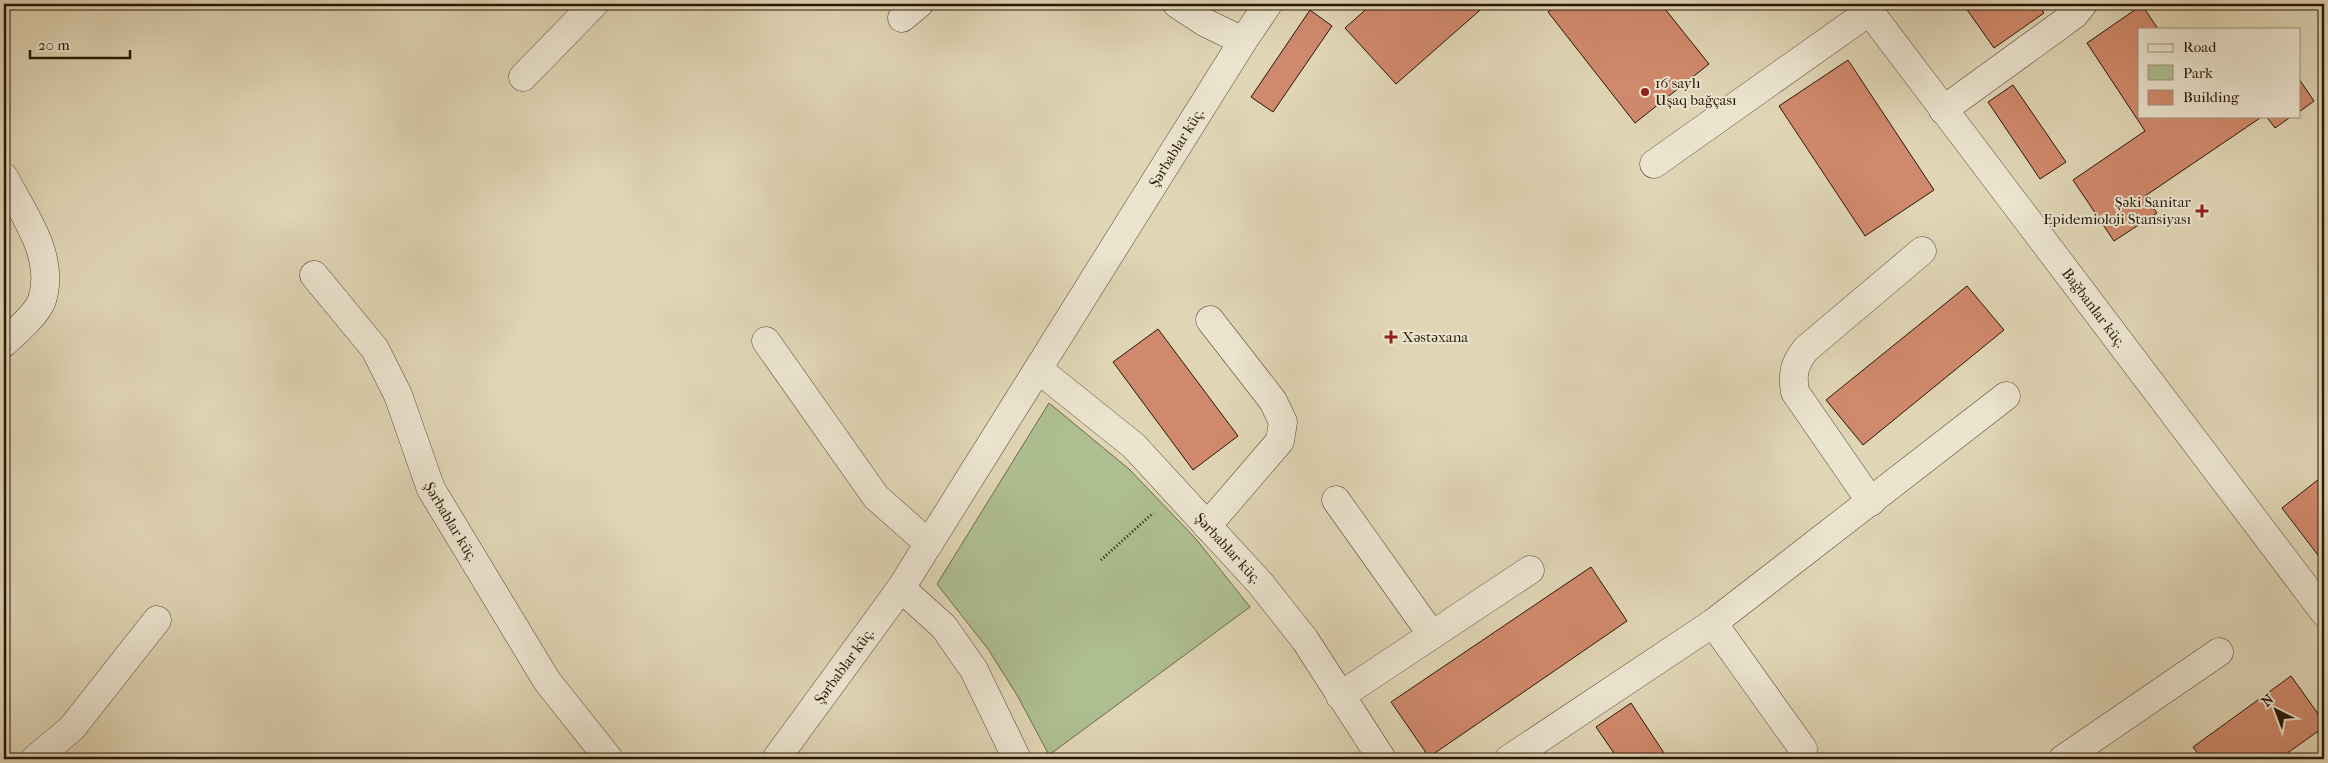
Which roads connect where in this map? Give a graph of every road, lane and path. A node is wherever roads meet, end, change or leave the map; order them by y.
1 (594, 4) edge
2 (1177, 4) edge
3 (1268, 4) edge
4 (2082, 4) edge
5 (1867, 8) edge
6 (1243, 41) junction
7 (523, 77) dead end
8 (1944, 110) junction
9 (1654, 164) dead end
10 (4, 177) edge
11 (1922, 251) dead end
12 (314, 275) dead end
13 (1210, 320) dead end
14 (766, 341) dead end
15 (4, 343) edge
16 (1038, 369) junction
17 (2006, 396) dead end
18 (1176, 492) junction
19 (1336, 500) dead end
20 (1871, 502) junction
21 (1207, 526) junction
22 (929, 544) junction
23 (1101, 560) dead end
24 (1530, 570) dead end
25 (901, 588) junction
26 (2324, 612) edge
27 (157, 620) dead end
28 (1713, 623) junction
29 (1432, 635) junction
30 (2219, 652) dead end
31 (1340, 696) junction
32 (1803, 749) dead end
33 (787, 754) edge
34 (35, 759) edge
35 (609, 759) edge
36 (1017, 759) edge
37 (1382, 759) edge
38 (1509, 759) edge
39 (2063, 759) edge

1 - 7 street
2 - 6 street
3 - 6 street, Şərbablar küç.
4 - 8 street
5 - 8 street, Bağbanlar küç.
5 - 9 street
6 - 16 street, Şərbablar küç.
8 - 26 street, Bağbanlar küç.
10 - 15 street
11 - 20 street
12 - 35 street, Şərbablar küç.
13 - 21 street
14 - 22 street
16 - 18 street, Şərbablar küç.
16 - 22 street, Şərbablar küç.
17 - 20 street
18 - 21 street, Şərbablar küç.
18 - 23 path
19 - 29 street
20 - 28 street
21 - 31 street, Şərbablar küç.
22 - 25 street, Şərbablar küç.
24 - 29 street
25 - 33 street, Şərbablar küç.
25 - 36 street
27 - 34 street
28 - 32 street
28 - 38 street
29 - 31 street
30 - 39 street
31 - 37 street, Şərbablar küç.

